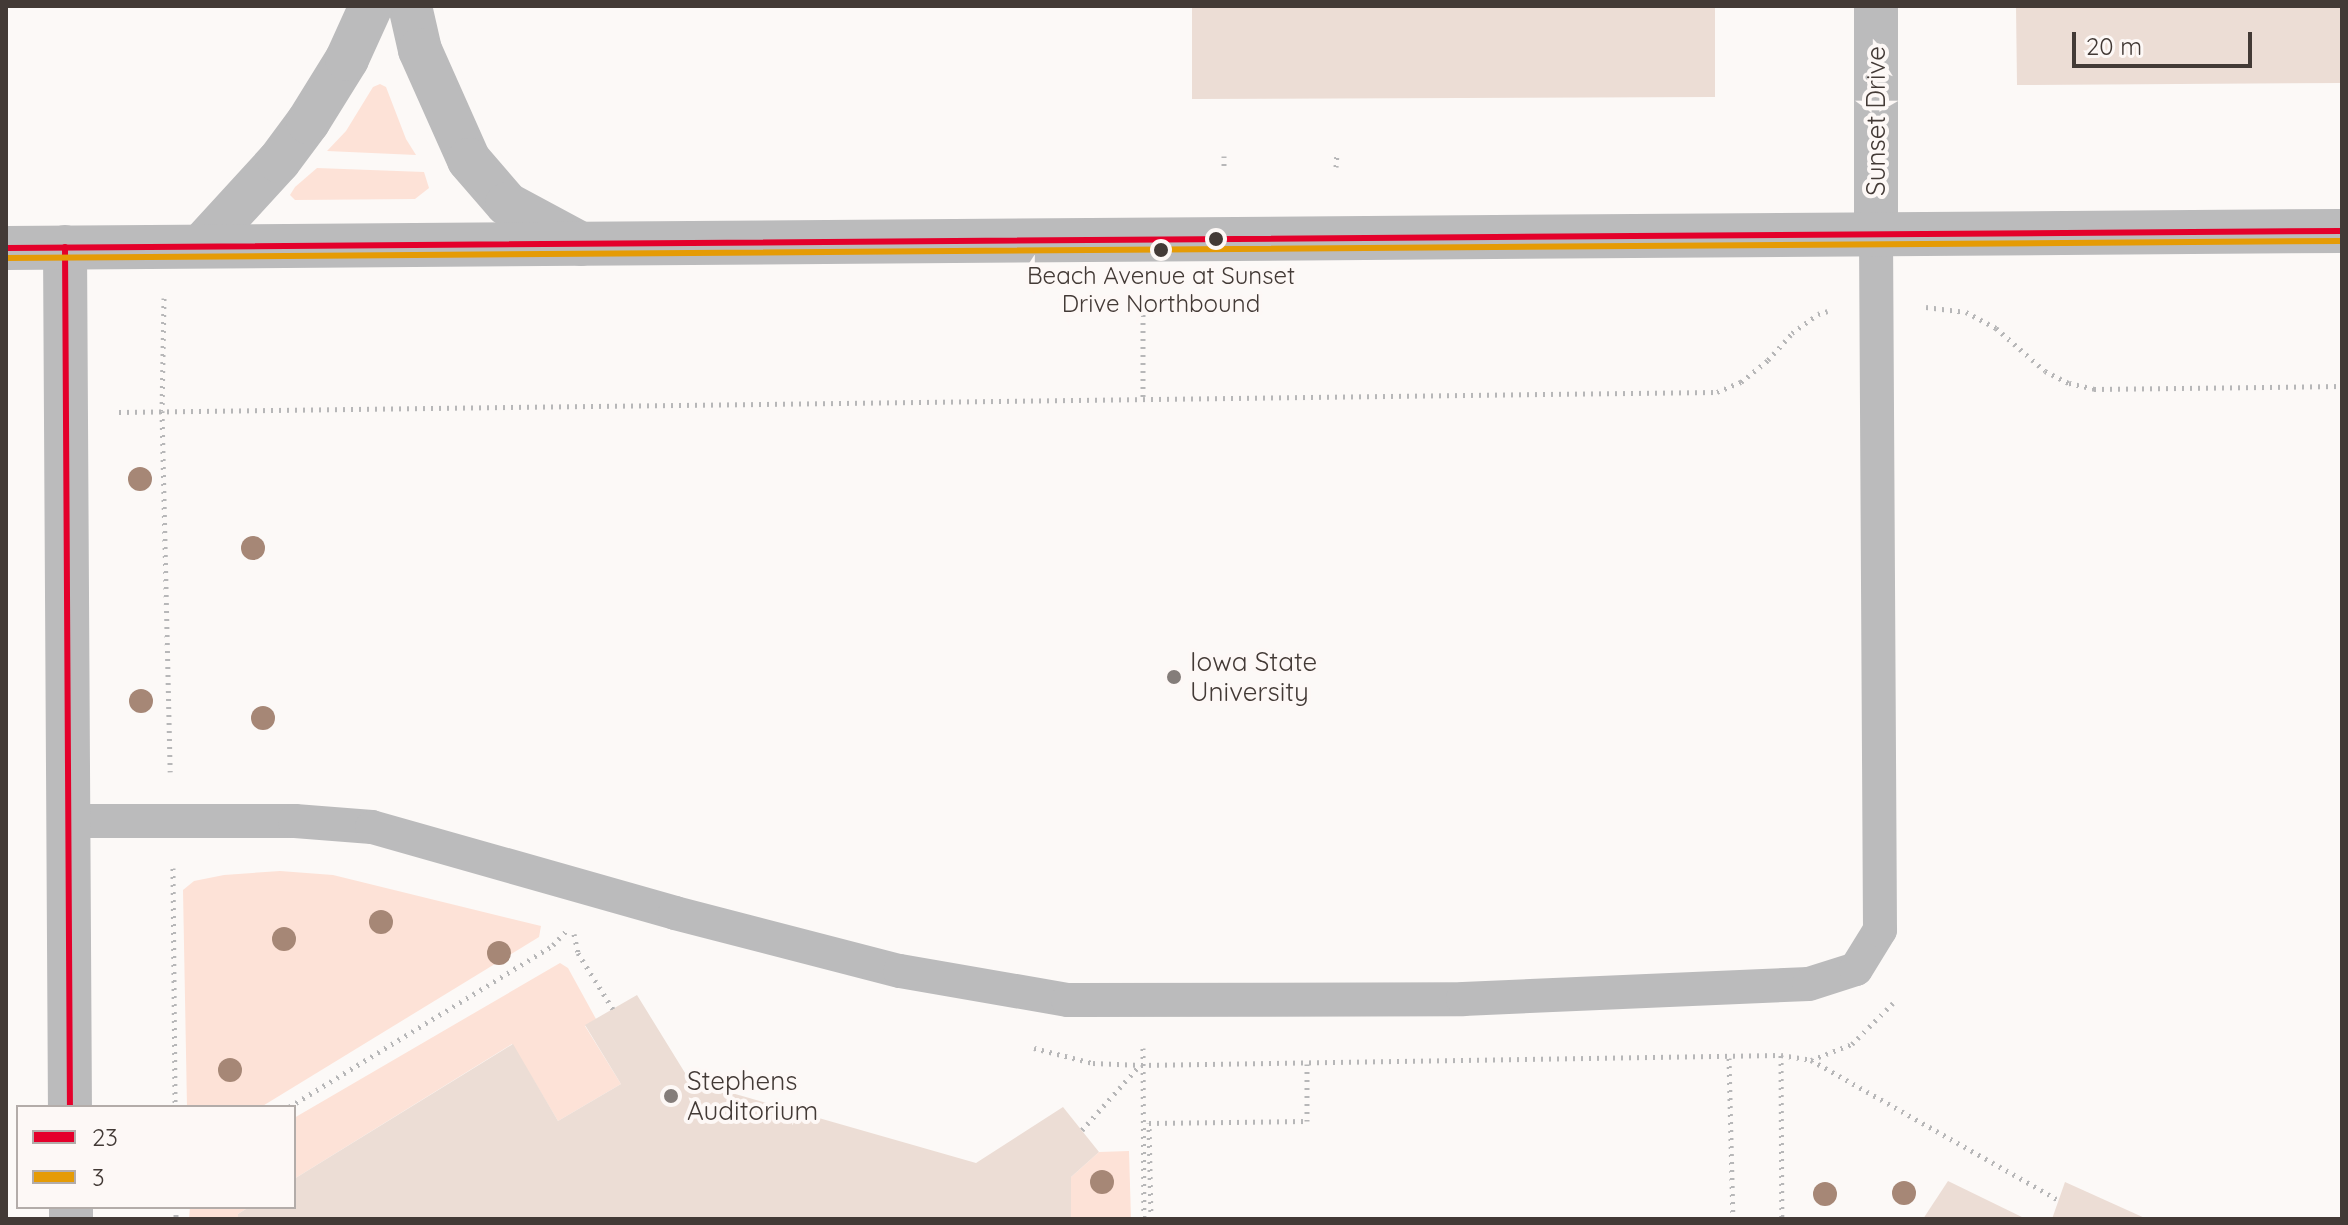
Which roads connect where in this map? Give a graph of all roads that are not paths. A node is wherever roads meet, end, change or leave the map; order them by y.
1 (371, 6) edge
2 (410, 6) edge
3 (1876, 6) edge
4 (2342, 231) edge
5 (1876, 235) junction
6 (581, 244) junction
7 (201, 246) junction
8 (65, 247) junction
9 (6, 248) edge
10 (68, 821) junction
11 (70, 1105) edge

1 - 7 street
2 - 6 street
3 - 5 street, Sunset Drive
4 - 5 street
5 - 6 street
5 - 10 lane
6 - 7 street
7 - 8 street
8 - 9 street
8 - 10 street
10 - 11 street

